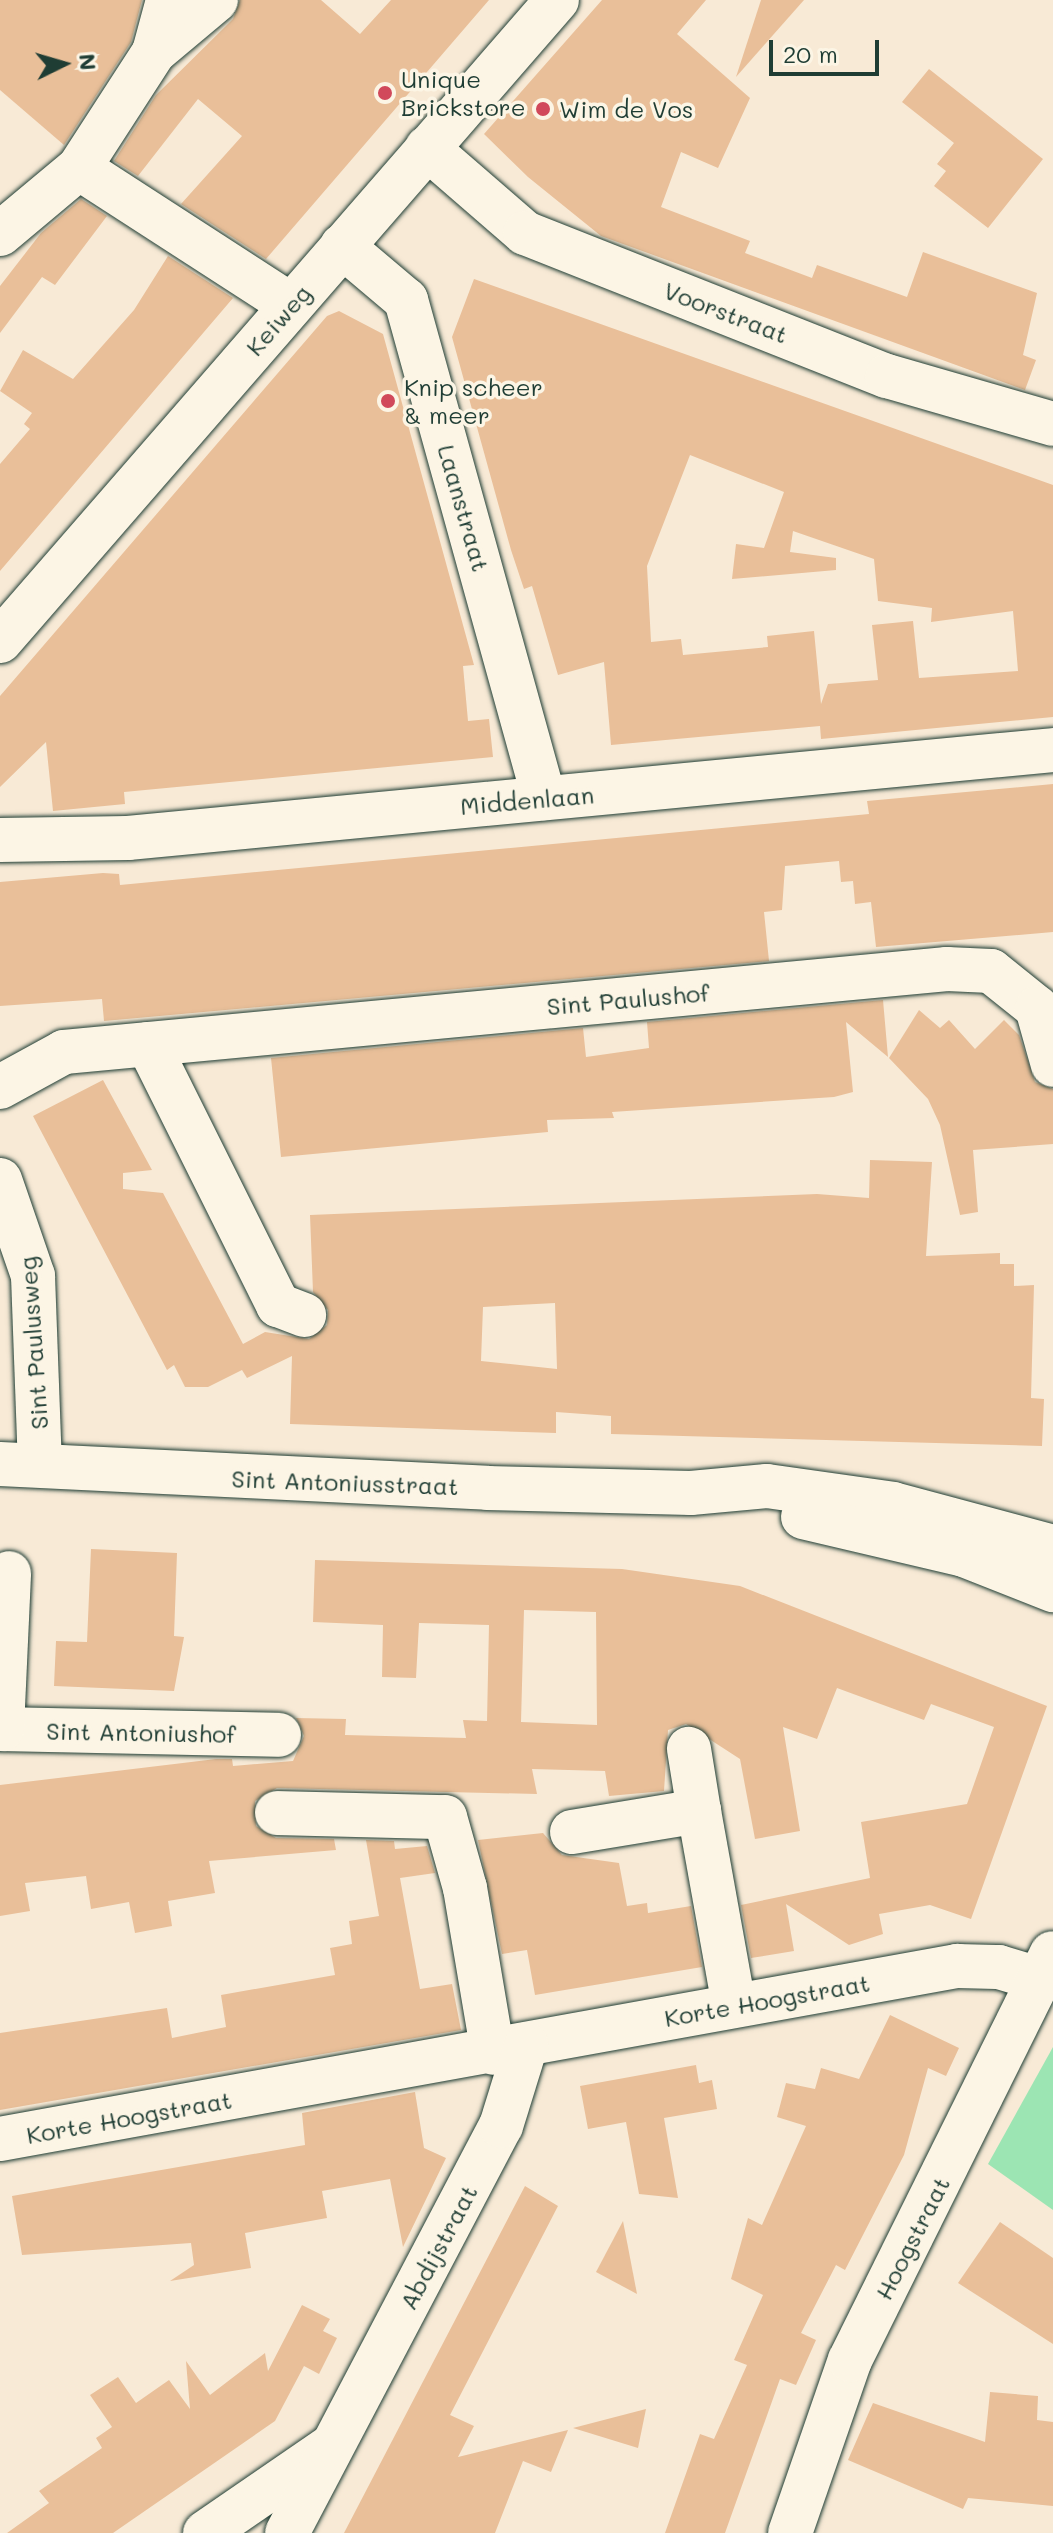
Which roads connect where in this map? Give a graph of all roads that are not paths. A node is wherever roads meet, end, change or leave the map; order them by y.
1 (168, 0) edge
2 (216, 0) edge
3 (557, 0) edge
4 (154, 52) junction
5 (427, 148) junction
6 (79, 168) junction
7 (0, 234) edge
8 (342, 246) junction
9 (291, 305) junction
10 (1053, 424) edge
11 (0, 641) edge
12 (1053, 750) edge
13 (544, 798) junction
14 (0, 840) edge
15 (148, 1044) junction
16 (1053, 1065) edge
17 (0, 1087) edge
18 (0, 1180) edge
19 (304, 1315) dead end
20 (20, 1464) edge
21 (691, 1493) junction
22 (1053, 1547) edge
23 (9, 1573) dead end
24 (1053, 1590) edge
25 (1, 1729) edge
26 (279, 1735) dead end
27 (689, 1749) dead end
28 (699, 1811) junction
29 (277, 1813) dead end
30 (572, 1832) dead end
31 (1047, 1966) edge
32 (734, 2005) junction
33 (510, 2049) junction
34 (0, 2139) edge
35 (336, 2443) junction
36 (205, 2533) edge
37 (287, 2533) edge
38 (790, 2533) edge

1 - 4 street
2 - 4 street
3 - 5 street, Keiweg
4 - 6 street
5 - 8 street, Keiweg
5 - 10 street, Voorstraat
6 - 7 street
6 - 9 street
8 - 9 street, Keiweg
8 - 13 street, Laanstraat
9 - 11 street, Keiweg
12 - 13 street, Middenlaan
13 - 14 street, Middenlaan
15 - 16 street, Sint Paulushof
15 - 17 street, Sint Paulushof
15 - 19 street
18 - 20 street, Sint Paulusweg
20 - 21 street, Sint Antoniusstraat
21 - 22 street, Sint Antoniusstraat
21 - 24 street, Sint Antoniusstraat
23 - 25 street, Sint Antoniushof
25 - 26 street, Sint Antoniushof
27 - 28 street
28 - 30 street
28 - 32 street
29 - 33 street
31 - 32 street, Korte Hoogstraat
31 - 38 street, Hoogstraat
32 - 33 street, Korte Hoogstraat
33 - 34 street, Korte Hoogstraat
33 - 35 street, Abdijstraat
35 - 36 street, Abdijstraat
35 - 37 street, Abdijstraat

